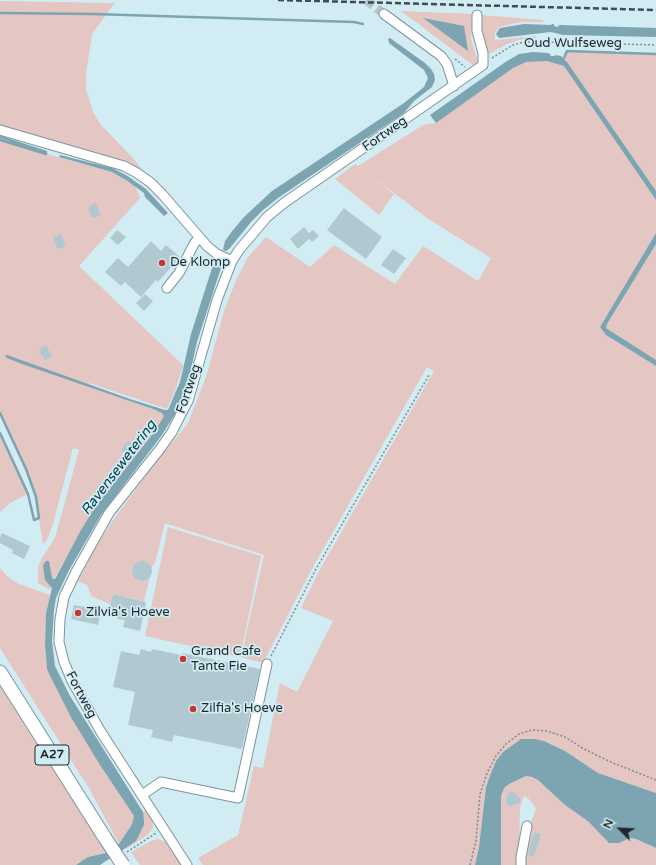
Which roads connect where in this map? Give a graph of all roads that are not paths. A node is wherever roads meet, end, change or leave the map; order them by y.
1 (384, 14) tunnel mouth
2 (477, 15) dead end
3 (454, 86) junction
4 (0, 130) edge
5 (200, 237) junction
6 (232, 261) junction
7 (167, 288) dead end
8 (267, 664) road end
9 (0, 672) edge
10 (142, 795) junction
11 (527, 826) dead end
12 (123, 865) edge
13 (187, 865) edge
14 (521, 865) edge

1 - 3 street
2 - 3 street
3 - 6 street, Fortweg
4 - 5 street
5 - 6 street
5 - 7 street
6 - 10 street, Fortweg
8 - 10 street
9 - 12 highway, A27, bridge
10 - 13 street, Fortweg
11 - 14 street

